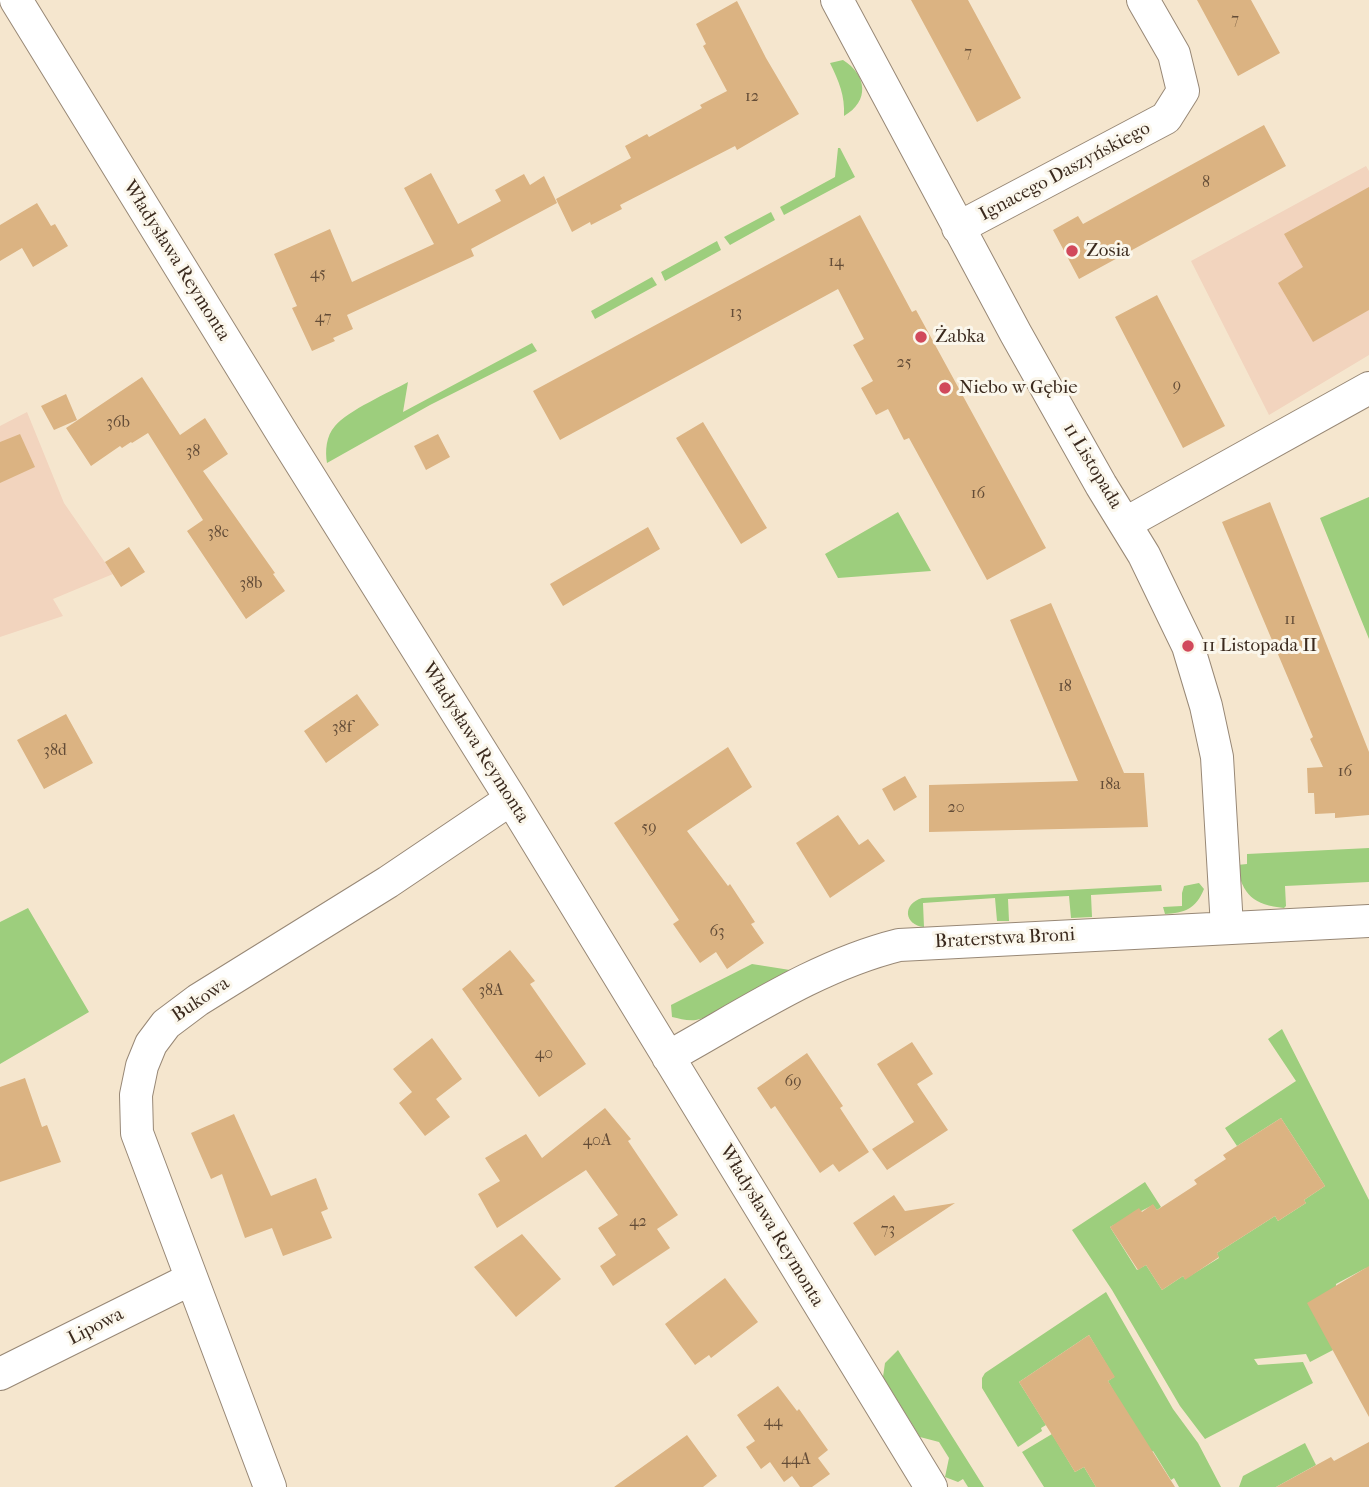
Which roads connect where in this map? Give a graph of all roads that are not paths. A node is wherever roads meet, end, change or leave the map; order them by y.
1 (16, 0) edge
2 (836, 0) edge
3 (1143, 0) edge
4 (958, 229) junction
5 (1369, 388) edge
6 (1126, 523) junction
7 (511, 799) junction
8 (1369, 922) edge
9 (1227, 927) junction
10 (668, 1057) junction
11 (191, 1279) junction
12 (0, 1374) edge
13 (270, 1487) edge
14 (932, 1487) edge

1 - 7 street, Władysława Reymonta
2 - 4 street, 11 Listopada
3 - 4 street, Ignacego Daszyńskiego
4 - 6 street, 11 Listopada
5 - 6 street
6 - 9 street, 11 Listopada
7 - 10 street, Władysława Reymonta
7 - 11 street, Bukowa
8 - 9 street, Braterstwa Broni
9 - 10 street, Braterstwa Broni
10 - 14 street, Władysława Reymonta
11 - 12 street, Lipowa
11 - 13 street, Bukowa

